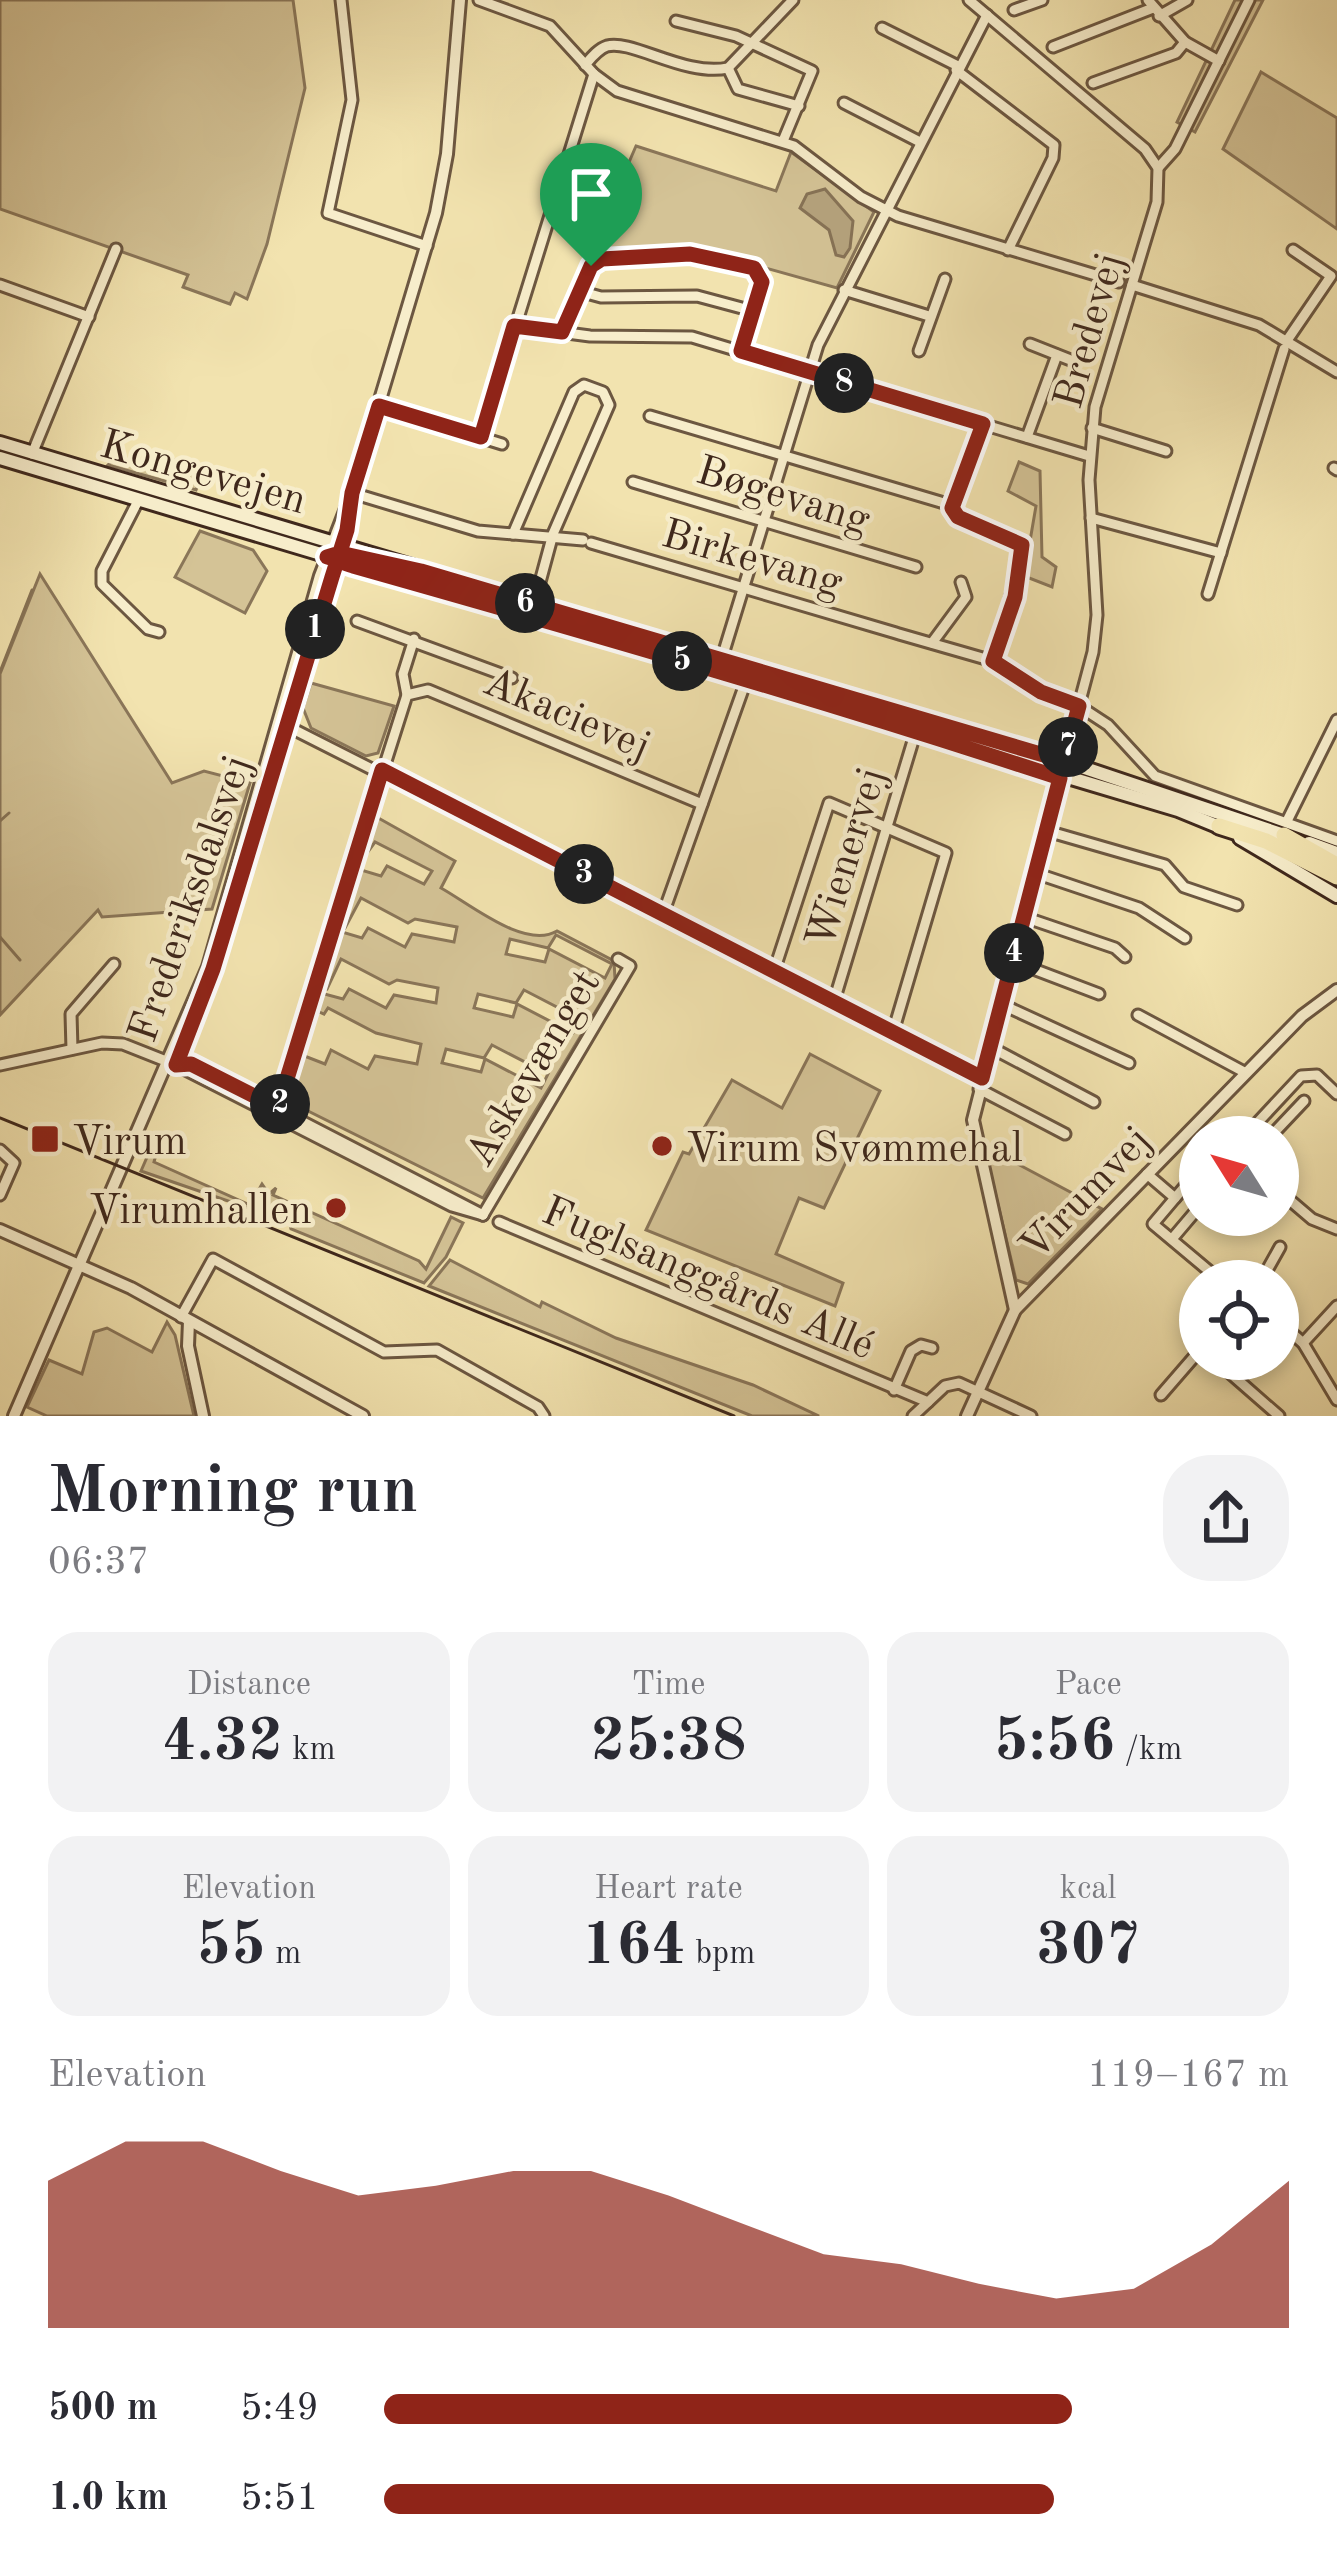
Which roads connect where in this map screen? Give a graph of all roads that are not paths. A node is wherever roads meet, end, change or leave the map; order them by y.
1 (341, 0) edge
2 (460, 0) edge
3 (479, 0) edge
4 (793, 0) edge
5 (969, 0) edge
6 (1042, 0) edge
7 (1187, 0) edge
8 (1249, 0) edge
9 (1153, 8) edge
10 (1014, 10) dead end
11 (987, 15) junction
12 (676, 21) dead end
13 (882, 28) dead end
14 (1185, 42) junction
15 (754, 44) junction
16 (1053, 46) dead end
17 (1219, 61) junction
18 (585, 64) junction
19 (728, 68) junction
20 (957, 68) junction
21 (594, 74) junction
22 (1093, 82) dead end
23 (844, 103) dead end
24 (799, 106) junction
25 (783, 141) junction
26 (920, 142) junction
27 (1158, 168) junction
28 (885, 210) junction
29 (427, 246) junction
30 (116, 249) dead end
31 (1009, 250) junction
32 (1294, 250) dead end
33 (945, 279) dead end
34 (1119, 282) dead end
35 (0, 285) edge
36 (1132, 285) junction
37 (844, 290) junction
38 (579, 291) junction
39 (753, 311) junction
40 (89, 316) junction
41 (929, 316) junction
42 (514, 326) junction
43 (562, 332) junction
44 (1030, 344) dead end
45 (1286, 344) junction
46 (741, 351) junction
47 (919, 351) dead end
48 (1057, 355) junction
49 (1073, 361) dead end
50 (808, 372) junction
51 (1337, 373) edge
52 (379, 406) junction
53 (650, 416) dead end
54 (983, 424) junction
55 (1092, 428) junction
56 (481, 437) junction
57 (1027, 437) junction
58 (0, 443) edge
59 (502, 444) dead end
60 (1166, 451) dead end
61 (32, 454) junction
62 (783, 455) junction
63 (1090, 456) junction
64 (0, 458) edge
65 (632, 482) dead end
66 (352, 493) junction
67 (139, 499) junction
68 (944, 503) dead end
69 (1091, 518) junction
70 (763, 521) junction
71 (513, 534) junction
72 (553, 534) junction
73 (335, 551) junction
74 (1221, 553) junction
75 (916, 567) dead end
76 (540, 582) dead end
77 (962, 582) dead end
78 (743, 587) junction
79 (1208, 593) dead end
80 (357, 621) dead end
81 (159, 632) dead end
82 (414, 639) junction
83 (932, 644) junction
84 (721, 661) junction
85 (993, 661) junction
86 (512, 678) dead end
87 (746, 681) junction
88 (407, 695) junction
89 (1079, 706) junction
90 (1337, 720) edge
91 (283, 723) junction
92 (916, 731) junction
93 (1064, 761) junction
94 (382, 770) junction
95 (1060, 778) junction
96 (702, 803) junction
97 (1219, 826) junction
98 (888, 827) junction
99 (1285, 828) junction
100 (1047, 831) junction
101 (1337, 841) edge
102 (1337, 853) edge
103 (1337, 865) edge
104 (1035, 873) junction
105 (1337, 878) edge
106 (1337, 896) edge
107 (1237, 905) dead end
108 (663, 914) junction
109 (1024, 917) junction
110 (1185, 938) dead end
111 (1125, 957) dead end
112 (618, 959) dead end
113 (1012, 961) junction
114 (114, 964) dead end
115 (774, 971) junction
116 (1337, 990) edge
117 (1099, 994) dead end
118 (835, 1001) junction
119 (1001, 1004) junction
120 (1138, 1015) dead end
121 (892, 1032) junction
122 (990, 1047) junction
123 (72, 1049) junction
124 (172, 1064) junction
125 (1129, 1064) dead end
126 (0, 1066) edge
127 (1246, 1073) junction
128 (980, 1084) junction
129 (1337, 1094) edge
130 (1304, 1101) dead end
131 (1094, 1102) dead end
132 (275, 1113) junction
133 (1264, 1116) edge
134 (1290, 1116) edge
135 (1065, 1134) dead end
136 (0, 1150) edge
137 (1147, 1174) junction
138 (1179, 1193) edge
139 (0, 1195) edge
140 (1175, 1198) junction
141 (1299, 1208) edge
142 (499, 1222) dead end
143 (1334, 1222) edge
144 (0, 1230) edge
145 (1179, 1231) edge
146 (1172, 1239) junction
147 (1280, 1247) dead end
148 (1196, 1260) edge
149 (1273, 1260) edge
150 (81, 1268) junction
151 (1337, 1306) edge
152 (1015, 1310) junction
153 (185, 1319) junction
154 (1299, 1339) edge
155 (1304, 1343) junction
156 (932, 1348) dead end
157 (1179, 1374) edge
158 (1238, 1380) edge
159 (894, 1390) junction
160 (977, 1390) junction
161 (1161, 1395) dead end
162 (1336, 1397) edge
163 (928, 1402) junction
164 (19, 1414) edge
165 (360, 1415) edge
166 (203, 1416) edge
167 (544, 1416) edge
168 (913, 1416) edge
169 (967, 1416) edge
170 (1031, 1416) edge
171 (1280, 1416) edge

1 - 29 street
2 - 29 street, Frederiksdalsvej
3 - 18 street
4 - 15 street
5 - 11 street
6 - 10 street
7 - 9 street
8 - 17 street
9 - 14 street
9 - 16 street
11 - 20 street
11 - 27 street
12 - 15 street
13 - 20 street
14 - 17 street
14 - 22 street
15 - 19 street
15 - 24 street
17 - 27 street
18 - 19 street
18 - 21 street
19 - 24 street
20 - 26 street
20 - 31 street
21 - 25 street
21 - 42 street
23 - 26 street
24 - 25 street
25 - 28 street
26 - 28 street
27 - 36 street, Bredevej
28 - 31 street
28 - 37 street
29 - 52 street, Frederiksdalsvej
30 - 40 street
31 - 34 street
32 - 45 street
33 - 41 street
35 - 40 street
36 - 45 street
36 - 55 street, Bredevej
37 - 41 street
37 - 50 street
38 - 39 street
38 - 39 street
38 - 43 street
39 - 46 street
40 - 61 street
41 - 47 street
42 - 43 street
42 - 56 street
43 - 46 street
44 - 48 street
45 - 51 street
45 - 74 street
46 - 50 street
48 - 49 street
48 - 57 street
50 - 54 street
50 - 62 street
52 - 56 street
52 - 66 street, Frederiksdalsvej
53 - 62 street
54 - 57 street
54 - 85 street
55 - 60 street
55 - 63 street, Bredevej
56 - 59 street
57 - 63 street
58 - 61 main road, Kongevejen
61 - 73 main road, Kongevejen
62 - 68 street
62 - 70 street
63 - 69 street, Bredevej
64 - 67 main road, Kongevejen
65 - 70 street, Bøgevang
66 - 71 street, Birkevang
66 - 73 street, Frederiksdalsvej
67 - 73 main road, Kongevejen
67 - 81 street
69 - 74 street
69 - 89 street, Bredevej
70 - 75 street, Bøgevang
70 - 78 street
71 - 72 street, Birkevang
71 - 72 street
72 - 76 street
72 - 78 street, Birkevang
73 - 84 main road, Kongevejen
73 - 87 main road, Kongevejen
73 - 91 street, Frederiksdalsvej
74 - 79 street
77 - 83 street
78 - 83 street, Birkevang
78 - 84 street
80 - 82 street, Akacievej
82 - 86 street, Akacievej
82 - 88 street
83 - 85 street, Birkevang
84 - 93 main road, Kongevejen
85 - 89 street, Kongevejen
87 - 92 main road, Kongevejen
87 - 96 street
88 - 94 street
88 - 96 street, Akacievej
89 - 93 street, Bredevej
89 - 99 street, Kongevejen
90 - 99 street
91 - 94 street
91 - 124 street, Frederiksdalsvej
92 - 95 main road, Kongevejen
92 - 98 street, Wienervej
93 - 99 main road, Kongevejen
94 - 108 street
94 - 132 street
95 - 97 main road, Kongevejen
95 - 100 street
96 - 108 street
97 - 105 highway
97 - 106 main road, Kongevejen
98 - 115 street
98 - 118 street, Wienervej
98 - 121 street
99 - 101 street, Kongevejen
99 - 102 main road
99 - 103 highway
100 - 104 street
100 - 107 street
104 - 109 street
104 - 110 street
108 - 115 street
109 - 111 street
109 - 113 street
112 - 132 street, Askevænget
113 - 117 street
113 - 119 street
114 - 123 street
115 - 118 street
116 - 127 street, Virumvej
118 - 121 street
119 - 122 street
119 - 125 street
120 - 127 street
121 - 128 street
122 - 128 street
122 - 131 street
123 - 124 street
123 - 126 street
124 - 132 street
124 - 150 street, Frederiksdalsvej
127 - 137 street, Virumvej
128 - 135 street
128 - 152 street
129 - 133 street
130 - 134 street
136 - 139 street
137 - 140 street
137 - 152 street, Virumvej
138 - 140 street
140 - 146 street
141 - 143 street
142 - 159 street, Fuglsanggårds Allé
144 - 150 street
145 - 146 street
146 - 148 street
147 - 149 street
150 - 153 street
150 - 164 street, Frederiksdalsvej
151 - 155 street
152 - 160 street, Virumvej
153 - 165 street
153 - 166 street
153 - 167 street
154 - 155 street
155 - 162 street
156 - 159 street, Fuglsanggårds Allé
157 - 161 street
158 - 171 street
159 - 163 street, Fuglsanggårds Allé
160 - 163 street
160 - 169 street, Virumvej
160 - 170 street
163 - 168 street

